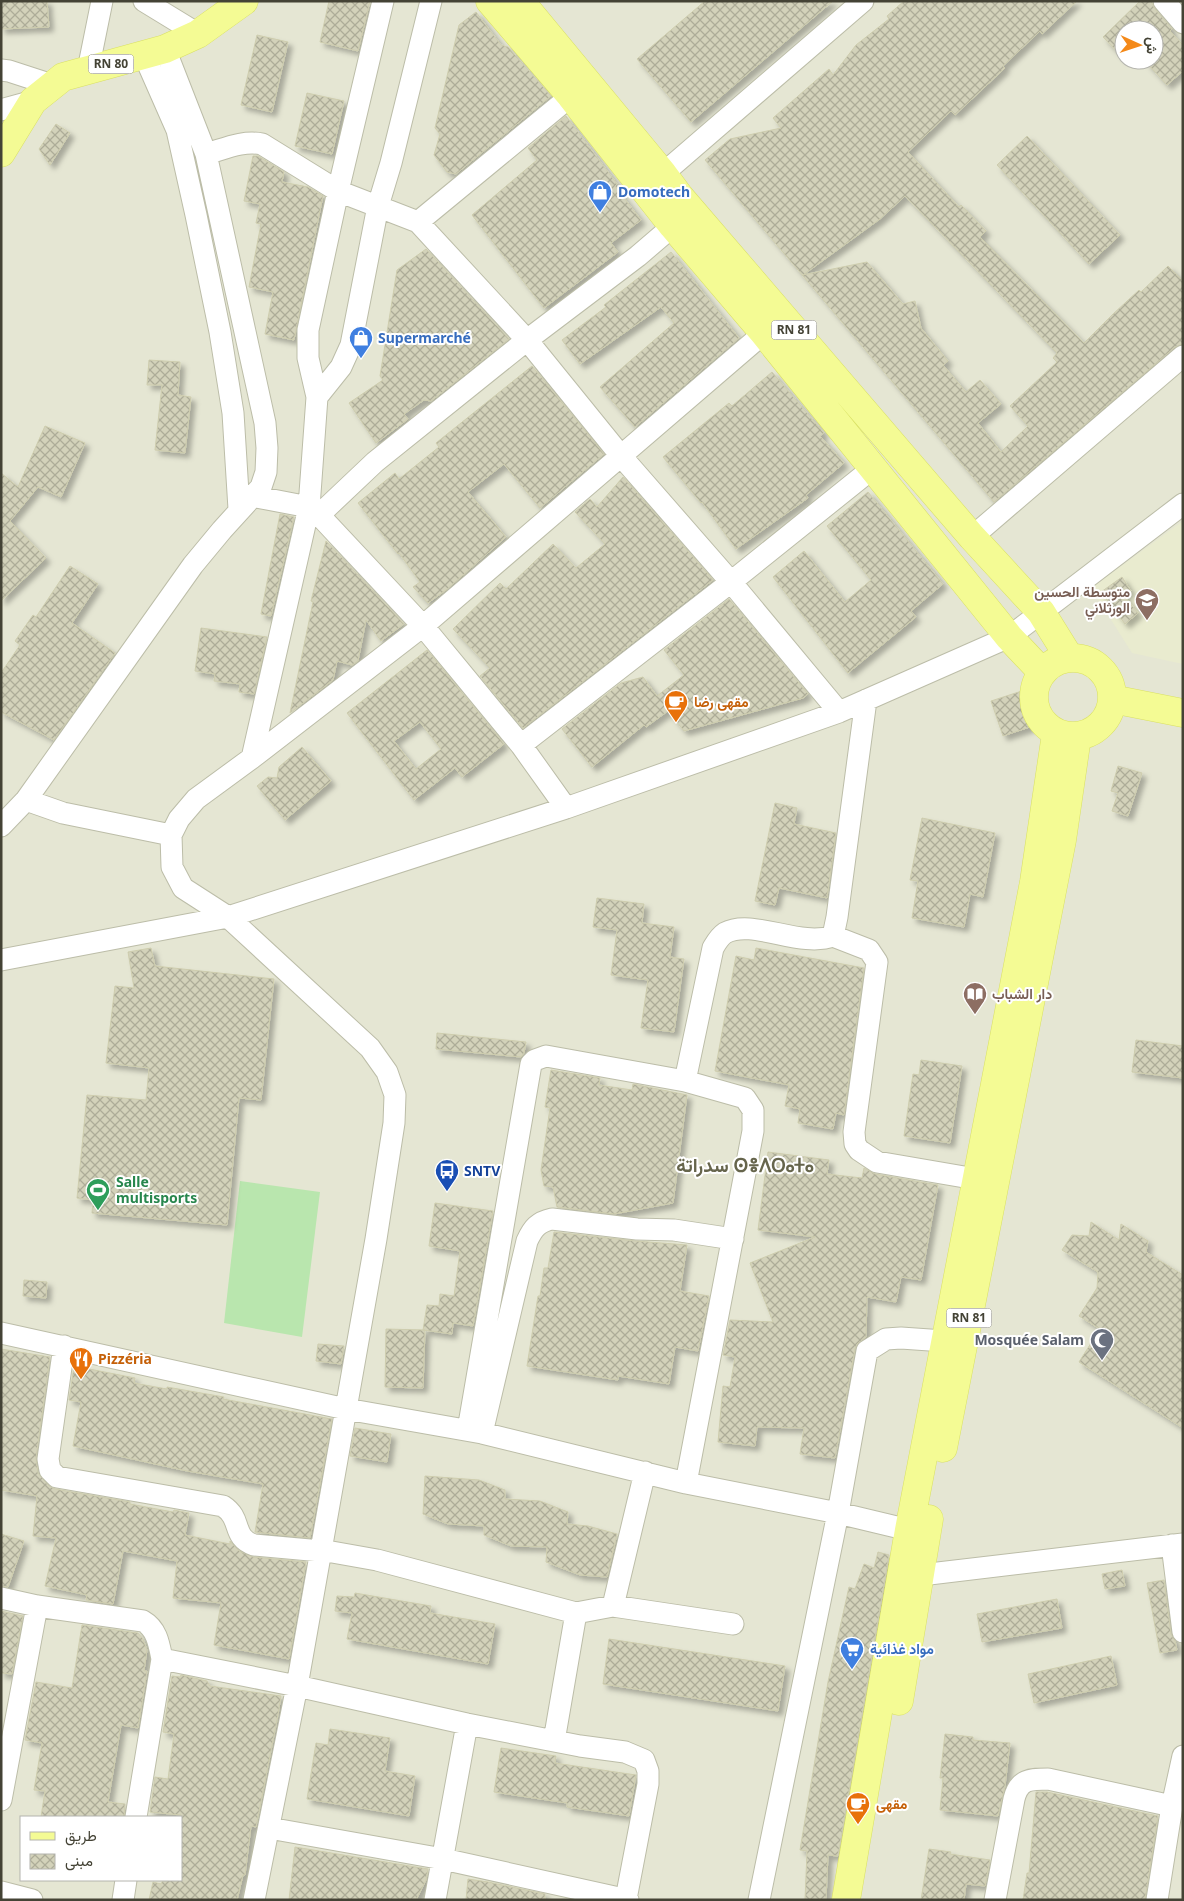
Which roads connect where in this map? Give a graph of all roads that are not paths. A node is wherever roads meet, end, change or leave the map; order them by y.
1 (102, 1) edge
2 (144, 1) edge
3 (244, 1) edge
4 (383, 1) edge
5 (431, 1) edge
6 (490, 1) edge
7 (520, 1) edge
8 (863, 1) edge
9 (1164, 1) edge
10 (1183, 23) edge
11 (198, 34) junction
12 (155, 52) junction
13 (1, 70) edge
14 (88, 70) junction
15 (42, 93) junction
16 (571, 96) junction
17 (1, 110) edge
18 (1, 154) edge
19 (206, 154) junction
20 (654, 182) junction
21 (338, 191) junction
22 (378, 206) junction
23 (418, 222) junction
24 (673, 226) junction
25 (764, 333) junction
26 (527, 340) junction
27 (1183, 356) edge
28 (317, 397) junction
29 (621, 456) junction
30 (873, 468) junction
31 (243, 500) junction
32 (1183, 504) edge
33 (314, 511) junction
34 (972, 537) junction
35 (732, 582) junction
36 (1041, 612) junction
37 (423, 626) junction
38 (1009, 637) junction
39 (1069, 657) junction
40 (1042, 672) junction
41 (1112, 699) junction
42 (866, 700) junction
43 (839, 712) junction
44 (1183, 713) edge
45 (1067, 735) junction
46 (521, 746) junction
47 (252, 758) junction
48 (26, 800) junction
49 (566, 808) junction
50 (1, 826) edge
51 (171, 835) junction
52 (228, 917) junction
53 (833, 936) junction
54 (1, 960) edge
55 (685, 1081) junction
56 (976, 1180) junction
57 (732, 1239) junction
58 (1, 1333) edge
59 (944, 1341) junction
60 (64, 1346) junction
61 (346, 1409) junction
62 (475, 1431) junction
63 (645, 1472) junction
64 (686, 1483) junction
65 (838, 1513) junction
66 (909, 1530) junction
67 (1177, 1544) edge
68 (320, 1551) junction
69 (921, 1576) junction
70 (1, 1598) edge
71 (37, 1606) junction
72 (613, 1606) junction
73 (576, 1614) junction
74 (733, 1624) dead end
75 (1183, 1632) edge
76 (162, 1659) junction
77 (297, 1686) junction
78 (467, 1724) junction
79 (554, 1741) junction
80 (1183, 1756) edge
81 (1, 1800) edge
82 (1172, 1806) junction
83 (136, 1816) edge
84 (269, 1828) junction
85 (1173, 1856) edge
86 (442, 1859) junction
87 (126, 1881) edge
88 (1, 1892) edge
89 (32, 1900) edge
90 (123, 1900) edge
91 (254, 1900) edge
92 (435, 1900) edge
93 (627, 1900) edge
94 (759, 1900) edge
95 (846, 1900) edge
96 (864, 1900) edge
97 (994, 1900) edge
98 (1157, 1900) edge

1 - 14 street
2 - 11 street
3 - 11 main road, RN 80
4 - 21 street
5 - 22 street
6 - 16 main road
7 - 20 main road, RN 81
8 - 20 street
9 - 10 street
11 - 12 main road, RN 80
12 - 14 main road, RN 80
12 - 19 street
12 - 31 street
13 - 15 street
14 - 15 main road, RN 80
15 - 17 street
15 - 18 main road
16 - 20 main road
16 - 23 street
19 - 21 street
19 - 31 street
20 - 24 main road
20 - 34 main road, RN 81
21 - 22 street
21 - 28 street
22 - 23 street
22 - 28 street
23 - 26 street
24 - 25 main road
24 - 26 street
25 - 29 street
25 - 30 main road
26 - 29 street
26 - 33 street
27 - 34 street
28 - 33 street
29 - 35 street
29 - 37 street
30 - 35 street
30 - 38 main road
31 - 33 street
31 - 48 street
32 - 36 street
33 - 37 street
33 - 47 street
34 - 36 main road, RN 81
35 - 43 street
35 - 46 street
36 - 38 street
36 - 39 main road, RN 81
37 - 46 street
37 - 47 street
38 - 40 main road
38 - 42 street
39 - 40 main road
39 - 41 main road
40 - 45 main road
41 - 44 main road
41 - 45 main road
42 - 43 street
42 - 53 street
43 - 49 street
45 - 56 main road
45 - 69 main road, RN 81
46 - 49 street
47 - 51 street
48 - 50 street
48 - 51 street
49 - 52 street
51 - 52 street
52 - 54 street
52 - 61 street
53 - 55 street
53 - 56 street
55 - 57 street
55 - 62 street
56 - 59 main road
57 - 62 street
57 - 64 street
58 - 60 street
59 - 65 street
59 - 66 main road
60 - 61 street
60 - 68 street
61 - 62 street
61 - 68 street
62 - 63 street
63 - 64 street
63 - 72 street
64 - 65 street
65 - 66 street
65 - 94 street
66 - 95 main road
67 - 69 street
67 - 75 street
68 - 73 street
68 - 77 street
69 - 96 main road, RN 81
70 - 71 street
71 - 76 street
71 - 81 street
72 - 73 street
72 - 74 street
73 - 79 street
76 - 77 street
76 - 83 street
77 - 78 street
77 - 84 street
78 - 79 street
78 - 86 street
79 - 93 street
80 - 82 street
82 - 85 street
82 - 97 street
84 - 86 street
84 - 91 street
85 - 98 street
86 - 92 street
86 - 93 street
87 - 90 street
88 - 89 street

